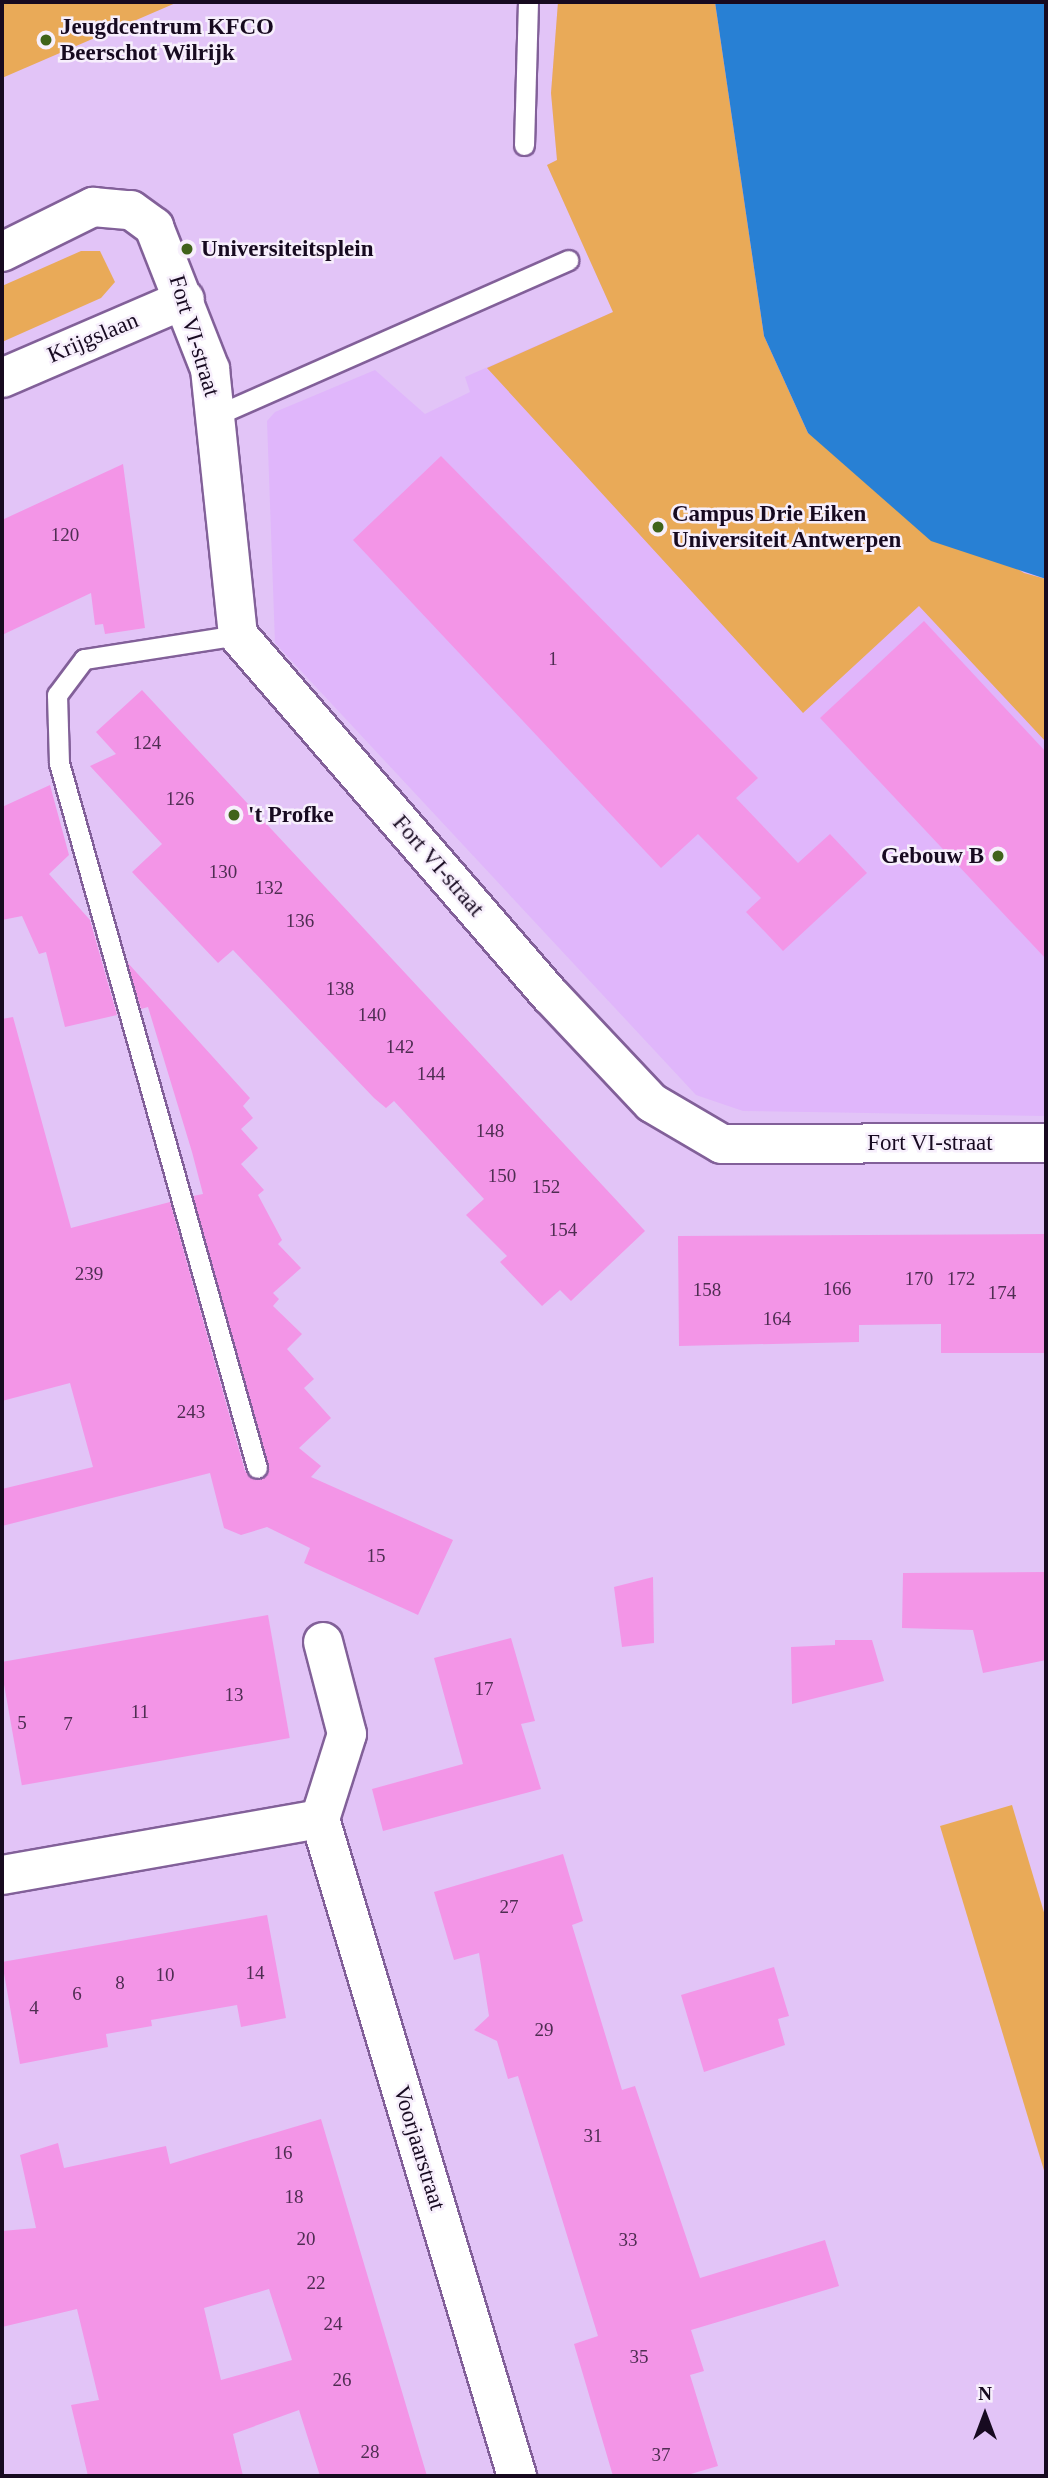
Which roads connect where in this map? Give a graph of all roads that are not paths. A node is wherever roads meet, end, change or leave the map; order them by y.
1 (528, 2) edge
2 (524, 145) dead end
3 (2, 252) edge
4 (568, 260) dead end
5 (185, 299) junction
6 (2, 378) edge
7 (217, 415) junction
8 (237, 635) junction
9 (1046, 1143) edge
10 (257, 1468) dead end
11 (323, 1642) dead end
12 (320, 1819) junction
13 (2, 1875) edge
14 (517, 2476) edge

1 - 2 lane
3 - 5 street, Fort VI-straat
4 - 7 lane
5 - 6 street, Krijgslaan
5 - 7 street, Fort VI-straat
7 - 8 street, Fort VI-straat
8 - 9 street, Fort VI-straat
8 - 10 lane
11 - 12 street
12 - 13 street
12 - 14 street, Voorjaarstraat

